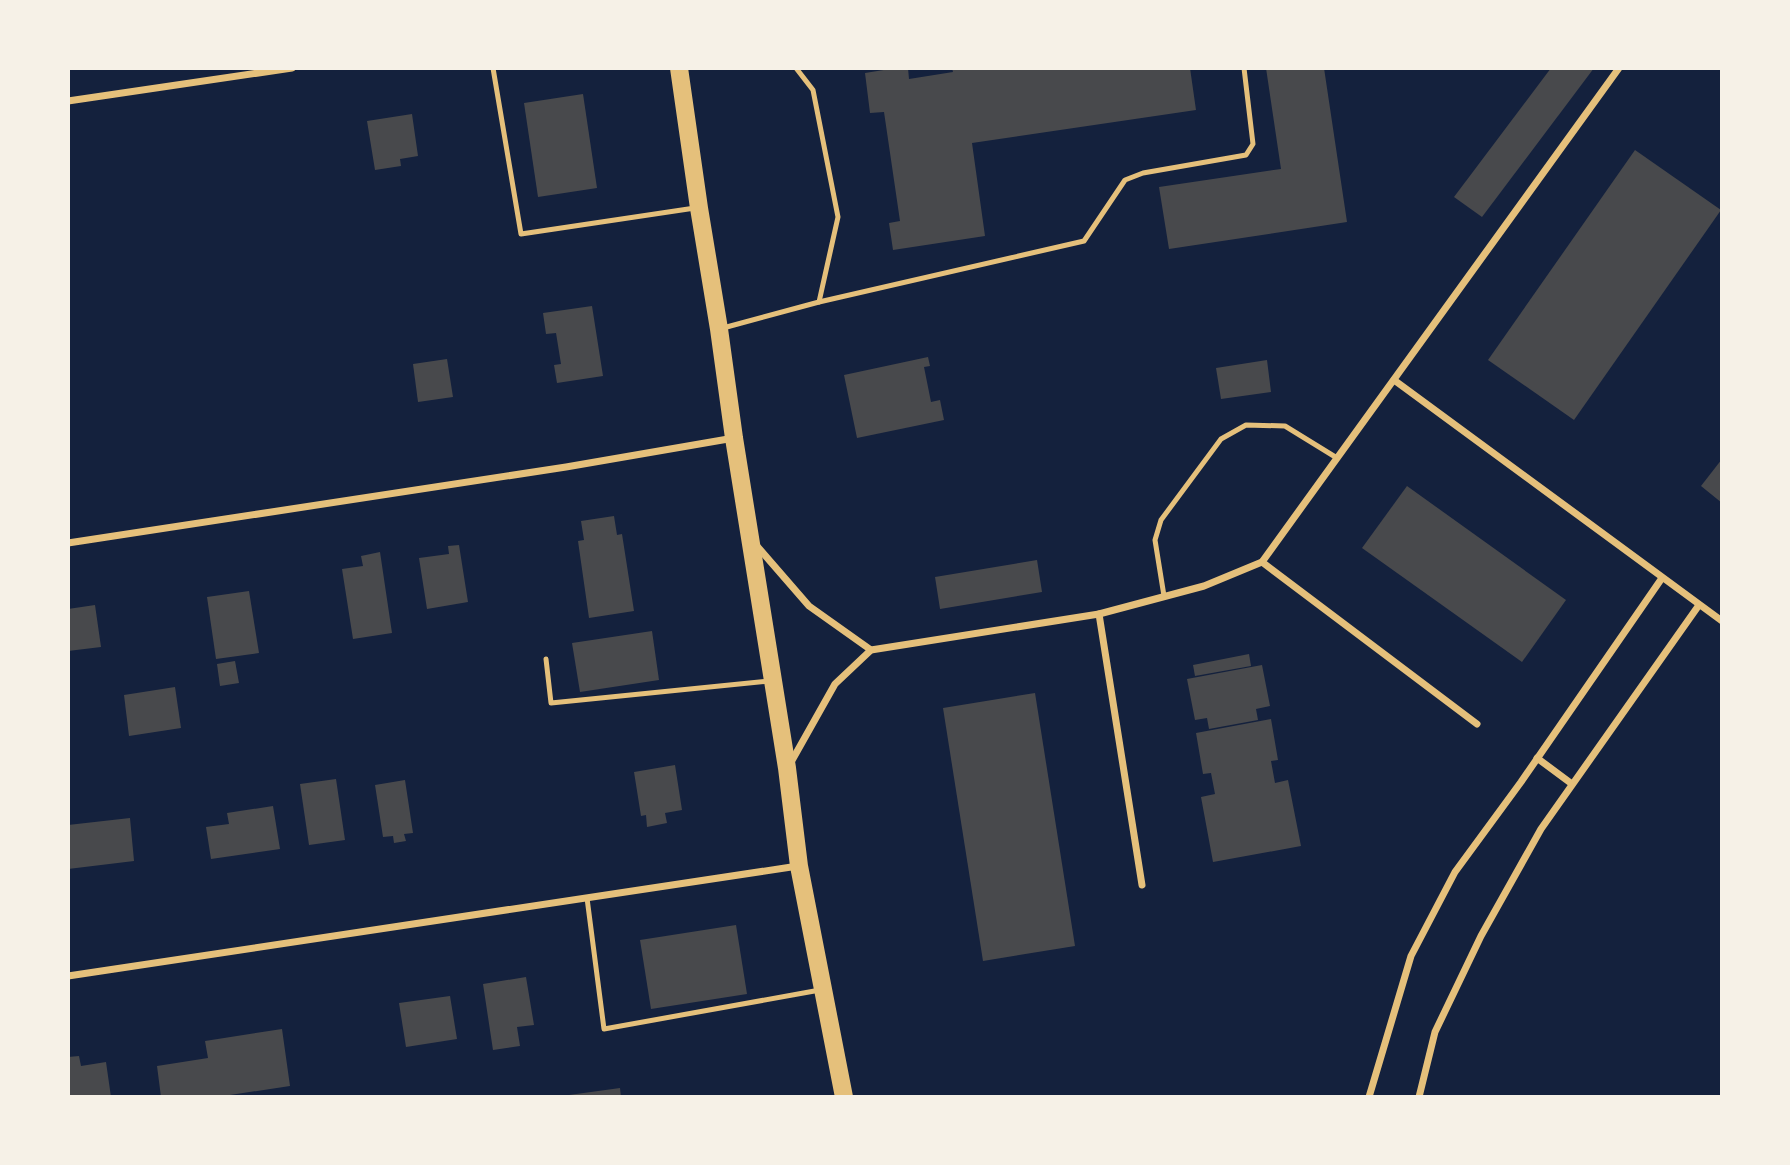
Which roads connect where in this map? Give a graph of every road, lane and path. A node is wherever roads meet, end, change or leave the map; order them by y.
1 (292, 68) edge
2 (493, 68) edge
3 (679, 68) edge
4 (796, 68) edge
5 (1244, 68) edge
6 (1619, 68) edge
7 (68, 101) edge
8 (699, 208) junction
9 (819, 302) junction
10 (719, 329) junction
11 (1394, 380) junction
12 (734, 439) junction
13 (1337, 458) junction
14 (750, 538) junction
15 (68, 543) edge
16 (1262, 562) junction
17 (1662, 578) junction
18 (1164, 596) junction
19 (1699, 605) junction
20 (1099, 614) junction
21 (1722, 621) edge
22 (871, 650) junction
23 (545, 659) dead end
24 (773, 681) junction
25 (1477, 723) dead end
26 (1537, 758) junction
27 (787, 768) junction
28 (1572, 785) junction
29 (799, 866) junction
30 (1142, 884) dead end
31 (587, 898) junction
32 (68, 976) edge
33 (824, 989) junction
34 (844, 1097) edge
35 (1369, 1097) edge
36 (1419, 1097) edge

1 - 7 street
2 - 8 lane
3 - 8 main road
4 - 9 lane
5 - 9 lane
6 - 11 street
8 - 10 main road
9 - 10 lane
10 - 12 main road
11 - 13 street
11 - 17 street
12 - 14 main road
12 - 15 street
13 - 16 street
13 - 18 lane
14 - 22 street
14 - 24 main road
16 - 18 street
16 - 25 street
17 - 19 street
17 - 26 street
18 - 20 street
19 - 21 street
19 - 28 street
20 - 22 street
20 - 30 street
22 - 27 street
23 - 24 lane
24 - 27 main road
26 - 28 street
26 - 35 street
27 - 29 main road
28 - 36 street
29 - 31 street
29 - 33 main road
31 - 32 street
31 - 33 lane
33 - 34 main road

